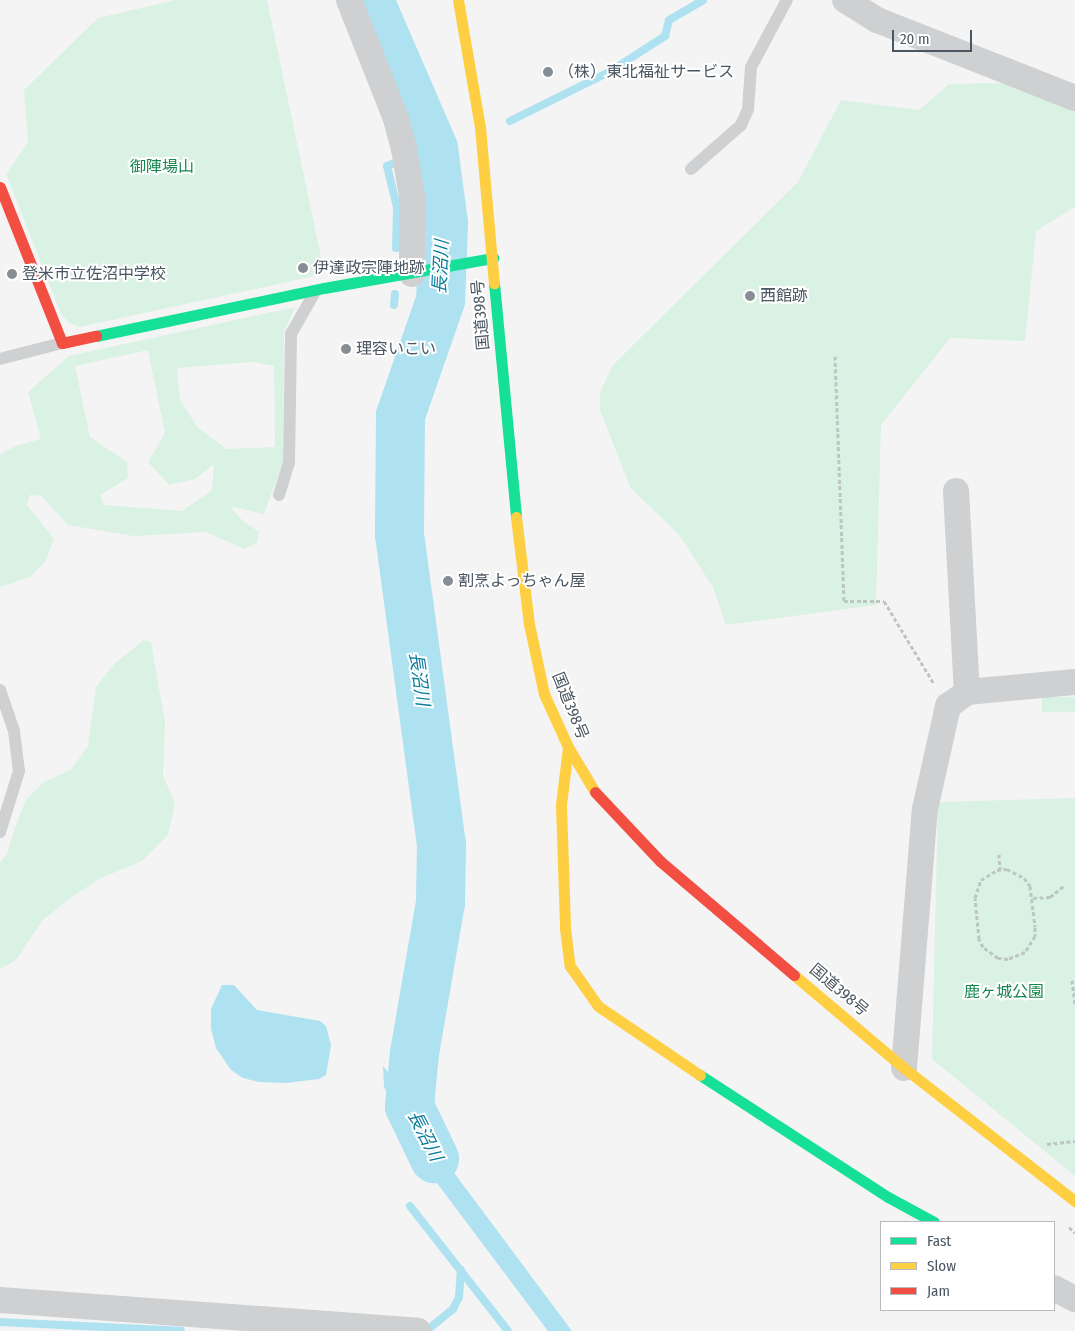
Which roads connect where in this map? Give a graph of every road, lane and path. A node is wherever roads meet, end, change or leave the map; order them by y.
1 (349, 0) edge
2 (458, 0) edge
3 (787, 0) edge
4 (840, 1) edge
5 (1075, 98) edge
6 (690, 169) dead end
7 (0, 187) edge
8 (494, 258) junction
9 (416, 273) junction
10 (317, 289) junction
11 (62, 343) junction
12 (835, 356) dead end
13 (0, 359) edge
14 (956, 491) dead end
15 (279, 494) dead end
16 (1075, 682) edge
17 (0, 690) edge
18 (957, 699) junction
19 (568, 747) junction
20 (0, 832) edge
21 (999, 854) dead end
22 (1000, 870) junction
23 (1065, 886) dead end
24 (1032, 898) junction
25 (1072, 980) dead end
26 (1075, 1004) edge
27 (904, 1068) junction
28 (1075, 1201) edge
29 (932, 1221) edge
30 (1068, 1226) dead end
31 (1075, 1233) edge
32 (1055, 1289) edge
33 (1075, 1299) edge
34 (0, 1300) edge
35 (416, 1330) edge

1 - 9 street
2 - 8 main road, 国道398号
3 - 6 lane
4 - 5 street
7 - 11 main road
8 - 9 main road
8 - 19 main road, 国道398号
9 - 10 main road
10 - 11 main road
10 - 15 lane
11 - 13 lane
12 - 18 path
14 - 18 street
16 - 18 street
17 - 20 lane
18 - 27 street
19 - 27 main road, 国道398号
19 - 29 main road
21 - 22 path
22 - 24 path
22 - 24 path
23 - 24 path
25 - 26 path
27 - 28 main road, 国道398号
30 - 31 path
32 - 33 street
34 - 35 street

